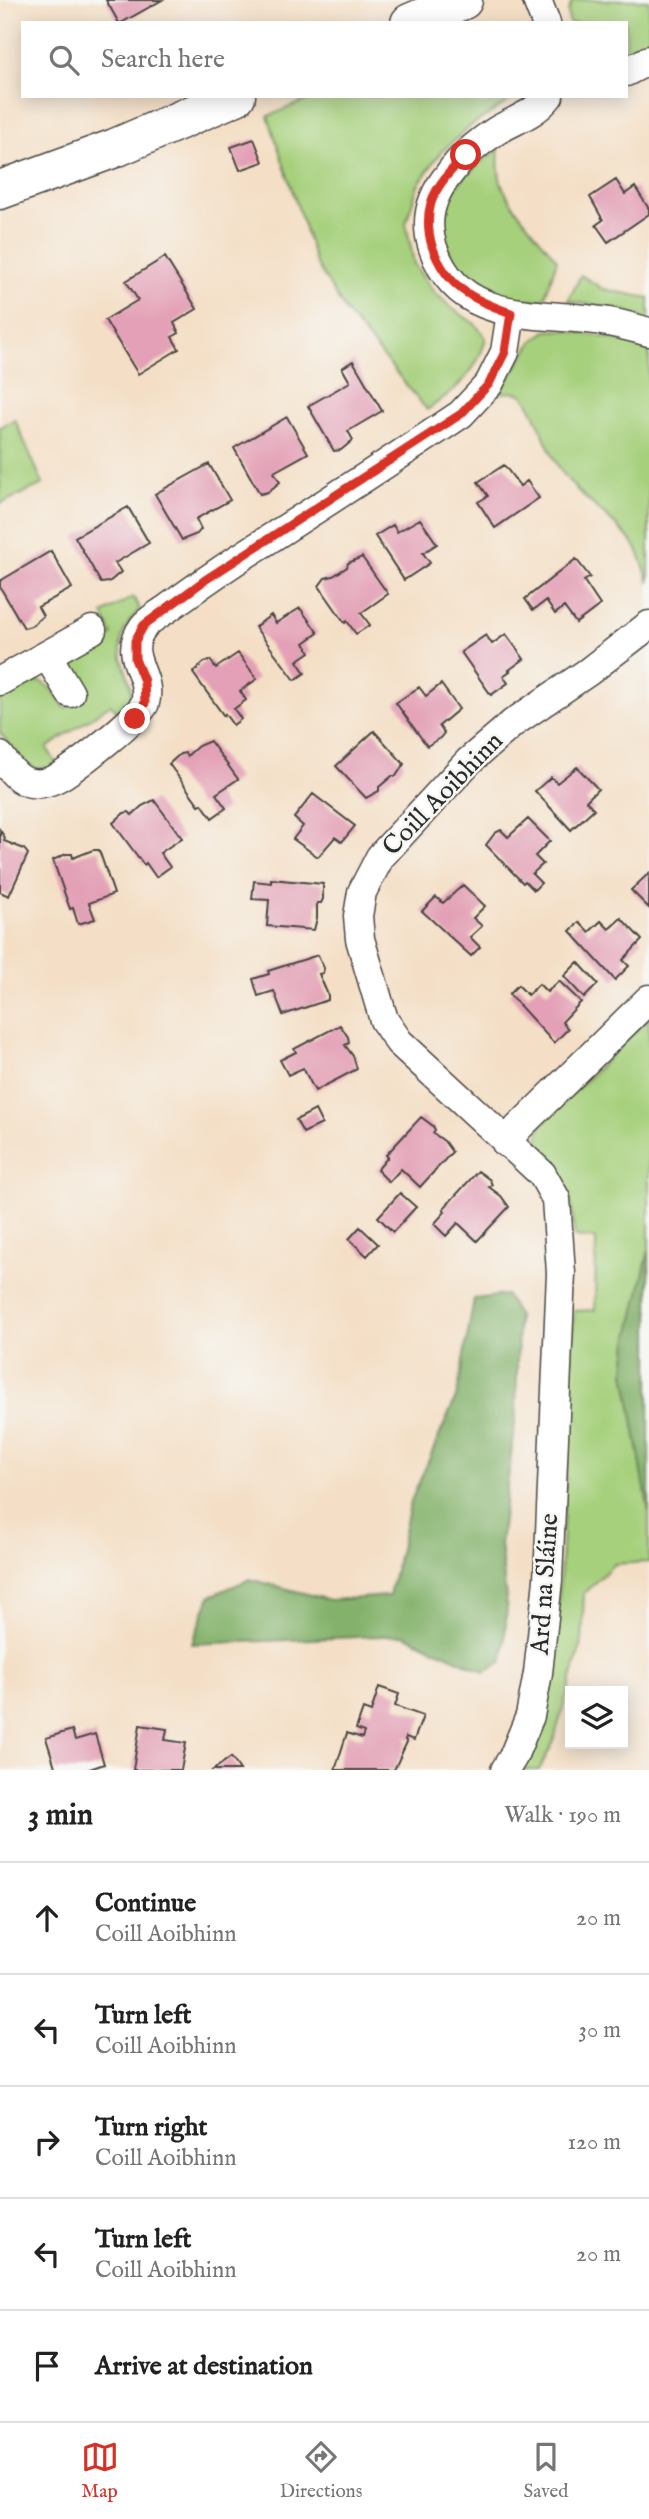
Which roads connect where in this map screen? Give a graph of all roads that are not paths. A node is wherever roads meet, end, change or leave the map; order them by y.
1 (463, 0) edge
2 (537, 0) edge
3 (415, 21) edge
4 (544, 21) edge
5 (649, 60) edge
6 (628, 71) edge
7 (231, 98) edge
8 (548, 98) edge
9 (0, 190) edge
10 (511, 313) junction
11 (649, 332) edge
12 (649, 625) edge
13 (92, 630) dead end
14 (47, 655) junction
15 (0, 681) edge
16 (70, 693) dead end
17 (0, 757) edge
18 (649, 999) edge
19 (506, 1143) junction
20 (556, 1391) joint
21 (505, 1770) edge

1 - 3 main road
2 - 4 street
5 - 6 street
7 - 9 main road
8 - 10 street
10 - 11 street
10 - 17 street
12 - 19 street, Coill Aoibhinn
13 - 14 street
14 - 15 street
14 - 16 street
18 - 19 street
19 - 20 street, Coill Aoibhinn
20 - 21 street, Ard na Sláine

